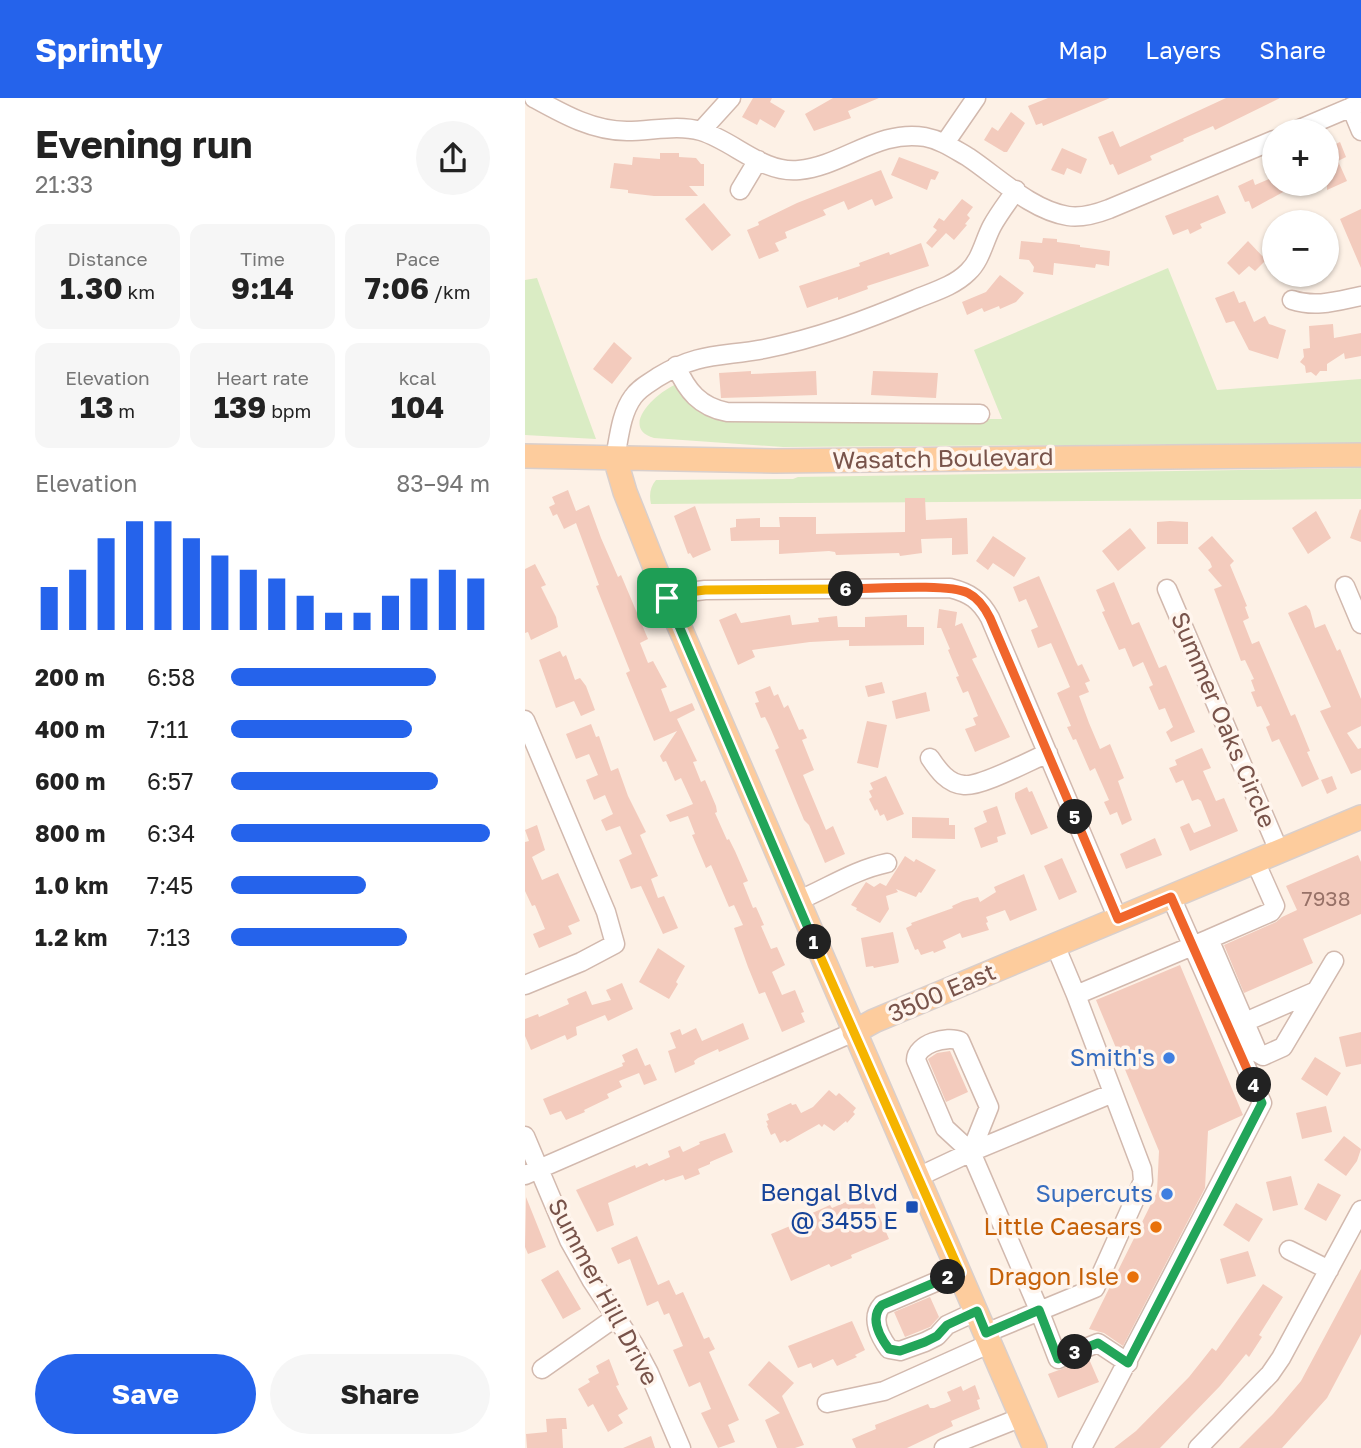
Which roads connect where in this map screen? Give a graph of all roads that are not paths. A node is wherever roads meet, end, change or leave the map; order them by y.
1 (534, 98) edge
2 (731, 98) edge
3 (976, 98) edge
4 (1356, 105) edge
5 (1323, 119) edge
6 (701, 131) junction
7 (1361, 131) edge
8 (945, 143) junction
9 (1262, 145) edge
10 (758, 160) junction
11 (740, 190) dead end
12 (1016, 190) junction
13 (1361, 296) edge
14 (1292, 300) dead end
15 (676, 366) junction
16 (981, 414) dead end
17 (1361, 455) edge
18 (525, 456) edge
19 (615, 458) junction
20 (1345, 586) dead end
21 (1167, 589) dead end
22 (667, 598) junction
23 (1361, 624) edge
24 (525, 720) edge
25 (1048, 753) junction
26 (930, 758) dead end
27 (1360, 819) edge
28 (1279, 851) junction
29 (1255, 861) junction
30 (887, 863) dead end
31 (1171, 897) junction
32 (797, 901) junction
33 (1118, 919) junction
34 (1201, 943) junction
35 (1055, 945) junction
36 (1334, 961) dead end
37 (525, 985) edge
38 (1317, 991) junction
39 (1076, 995) junction
40 (1245, 1022) junction
41 (854, 1032) junction
42 (1113, 1093) junction
43 (525, 1136) edge
44 (971, 1152) junction
45 (532, 1172) edge
46 (918, 1177) junction
47 (1361, 1210) edge
48 (1289, 1250) dead end
49 (1329, 1270) junction
50 (960, 1272) junction
51 (1039, 1310) junction
52 (977, 1311) junction
53 (616, 1317) junction
54 (989, 1338) junction
55 (1128, 1363) junction
56 (542, 1369) dead end
57 (827, 1404) dead end
58 (1022, 1417) junction
59 (681, 1448) edge
60 (944, 1448) edge
61 (1035, 1448) edge
62 (1082, 1448) edge
63 (1198, 1448) edge

1 - 6 street
2 - 6 street
3 - 8 street
4 - 5 street
4 - 7 street
6 - 10 street
8 - 10 street
8 - 12 street
9 - 12 street
10 - 11 street
12 - 15 street
13 - 14 street
15 - 16 street
15 - 19 street
17 - 19 main road, Wasatch Boulevard
18 - 19 main road, Wasatch Boulevard
19 - 22 main road
20 - 23 street
21 - 28 street, Summer Oaks Circle
22 - 25 street
22 - 32 main road
24 - 37 street
25 - 26 street
25 - 33 street
27 - 28 main road, 3500 East
28 - 29 main road, 3500 East
29 - 31 main road, 3500 East
29 - 34 street
30 - 32 street
31 - 33 main road, 3500 East
31 - 34 street
32 - 41 main road
33 - 35 main road, 3500 East
34 - 39 street
34 - 40 street
34 - 55 street
35 - 39 street
35 - 41 main road, 3500 East
36 - 38 street
38 - 40 street
38 - 40 street
39 - 42 street
41 - 45 street, 3500 East
41 - 46 main road
42 - 44 street
42 - 51 street
43 - 45 street, Summer Hill Drive
44 - 44 street
44 - 46 street
44 - 51 street
45 - 53 street, Summer Hill Drive
46 - 50 main road
47 - 49 street
48 - 49 street
49 - 63 street
50 - 52 main road
50 - 52 street
51 - 54 street
51 - 55 street
52 - 54 main road
53 - 56 street
53 - 59 street, Summer Hill Drive
54 - 57 street
54 - 58 main road
55 - 62 street
58 - 60 street
58 - 61 main road

